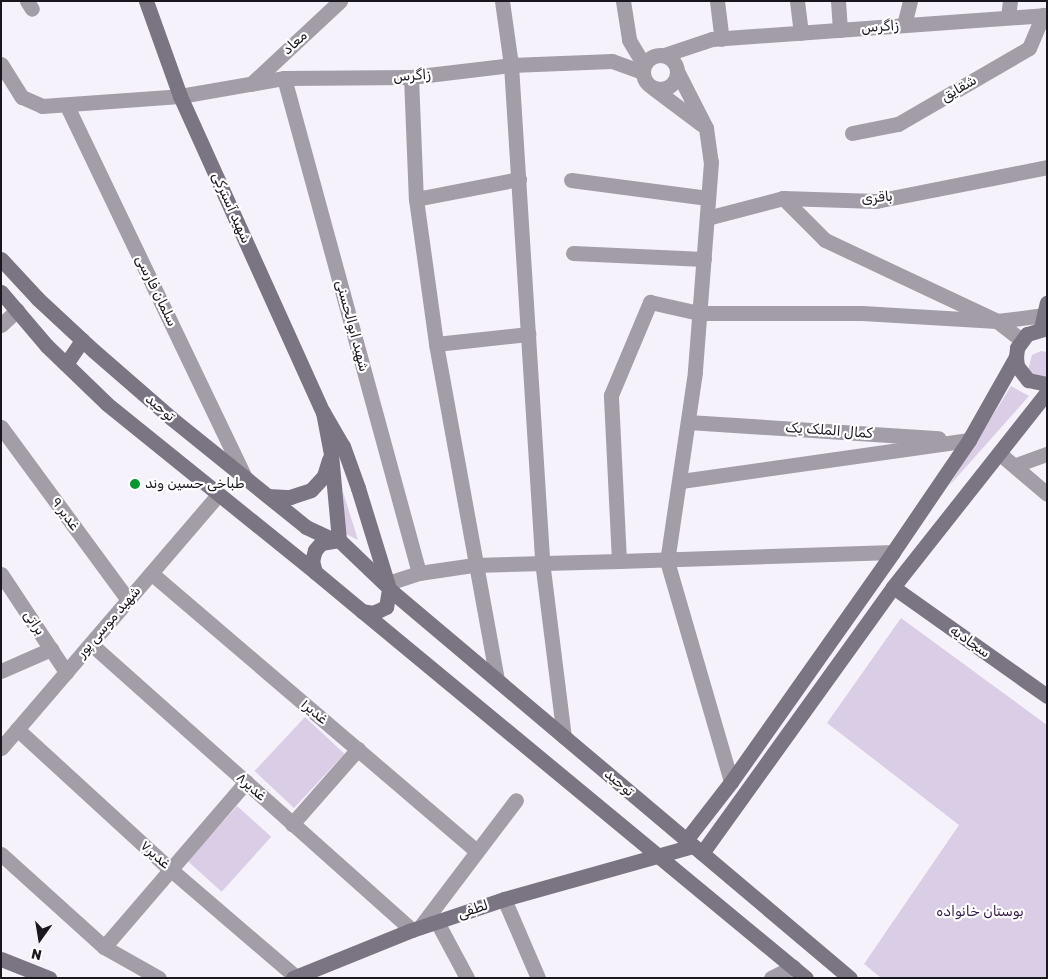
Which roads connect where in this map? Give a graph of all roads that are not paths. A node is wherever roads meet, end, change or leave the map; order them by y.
1 (146, 1) edge
2 (339, 1) edge
3 (502, 1) edge
4 (623, 1) edge
5 (717, 1) edge
6 (797, 1) edge
7 (838, 1) edge
8 (910, 1) edge
9 (1010, 1) edge
10 (1045, 15) edge
11 (1008, 18) junction
12 (904, 25) junction
13 (840, 30) junction
14 (801, 33) junction
15 (717, 39) junction
16 (664, 55) junction
17 (1, 64) edge
18 (511, 65) junction
19 (643, 69) junction
20 (677, 70) junction
21 (411, 77) junction
22 (284, 78) junction
23 (251, 84) junction
24 (653, 88) junction
25 (180, 96) junction
26 (67, 106) junction
27 (706, 128) junction
28 (852, 133) dead end
29 (1047, 167) edge
30 (518, 179) junction
31 (571, 180) dead end
32 (708, 198) junction
33 (783, 198) junction
34 (416, 199) junction
35 (707, 218) junction
36 (573, 253) dead end
37 (1, 258) edge
38 (704, 259) junction
39 (1, 292) edge
40 (17, 310) junction
41 (699, 313) junction
42 (1045, 319) edge
43 (997, 321) junction
44 (1, 325) edge
45 (528, 334) junction
46 (82, 340) junction
47 (1021, 340) junction
48 (436, 344) junction
49 (1016, 357) junction
50 (66, 364) junction
51 (1047, 384) edge
52 (1047, 392) edge
53 (323, 412) junction
54 (688, 422) junction
55 (1, 428) edge
56 (969, 440) junction
57 (999, 453) junction
58 (331, 454) junction
59 (1047, 454) edge
60 (1016, 465) junction
61 (244, 477) junction
62 (681, 481) junction
63 (1047, 494) edge
64 (218, 495) junction
65 (268, 496) junction
66 (336, 540) junction
67 (893, 552) junction
68 (542, 561) junction
69 (619, 561) junction
70 (667, 561) junction
71 (474, 565) junction
72 (315, 572) junction
73 (151, 573) junction
74 (419, 573) junction
75 (1, 574) edge
76 (387, 587) junction
77 (893, 587) junction
78 (128, 600) junction
79 (362, 611) junction
80 (91, 644) junction
81 (51, 649) junction
82 (1, 671) edge
83 (66, 672) junction
84 (497, 680) junction
85 (1047, 696) edge
86 (17, 729) junction
87 (564, 737) junction
88 (1, 748) edge
89 (358, 749) junction
90 (246, 782) junction
91 (731, 782) junction
92 (516, 800) dead end
93 (292, 824) junction
94 (694, 846) junction
95 (477, 851) junction
96 (1, 854) edge
97 (657, 854) junction
98 (170, 869) junction
99 (504, 899) junction
100 (437, 922) junction
101 (416, 929) junction
102 (104, 947) junction
103 (1, 959) edge
104 (794, 967) junction
105 (294, 977) edge
106 (49, 978) edge
107 (158, 978) edge
108 (467, 978) edge
109 (538, 978) edge
110 (771, 978) edge
111 (806, 978) edge
112 (850, 978) edge

1 - 25 main road, شهید آسترکی
2 - 23 street, معاد
3 - 18 street
4 - 19 street
5 - 15 street
6 - 14 street
7 - 13 street
8 - 12 street
9 - 11 street
10 - 11 street, زاگرس
10 - 28 street, شقایق
11 - 12 street, زاگرس
12 - 13 street, زاگرس
13 - 14 street, زاگرس
14 - 15 street, زاگرس
15 - 16 street, زاگرس
15 - 20 street
16 - 19 street
16 - 20 street
17 - 26 street, زاگرس
18 - 19 street, زاگرس
18 - 21 street, زاگرس
18 - 30 street
19 - 24 street
20 - 24 street
20 - 27 street
21 - 22 street, زاگرس
21 - 34 street
22 - 23 street, زاگرس
22 - 74 street, شهید ابوالحسنی
23 - 25 street, زاگرس
24 - 27 street
25 - 26 street, زاگرس
25 - 53 main road, شهید آسترکی
26 - 61 street, سلمان فارسی
27 - 32 street
29 - 33 street, باقری
30 - 34 street
30 - 45 street
31 - 32 street
32 - 35 street
33 - 35 street, باقری
33 - 43 street
34 - 48 street
35 - 38 street
36 - 38 street
37 - 46 main road, توحید
38 - 41 street
39 - 40 main road
40 - 44 street
40 - 50 main road
41 - 43 street
41 - 54 street
41 - 69 street
42 - 43 street
42 - 47 main road
43 - 47 street
45 - 48 street
45 - 68 street
46 - 50 main road
46 - 61 main road, توحید
47 - 49 main road
48 - 71 street
49 - 51 main road
49 - 56 main road
50 - 64 main road
52 - 57 main road
53 - 58 main road
53 - 76 main road
54 - 56 street, کمال الملک یک
54 - 62 street
55 - 78 street, غدیر ۹
56 - 62 street
56 - 67 main road
57 - 60 street
57 - 77 main road
58 - 65 main road
58 - 66 main road
59 - 60 street
60 - 63 street
61 - 65 main road, توحید
62 - 70 street
64 - 72 main road
64 - 73 street, شهید موسی پور
65 - 66 main road, توحید
66 - 72 main road
66 - 76 main road, توحید
67 - 70 street
67 - 91 main road
68 - 69 street
68 - 71 street
68 - 87 street
69 - 70 street
70 - 91 street
71 - 74 street
71 - 84 street
72 - 79 main road
73 - 78 street, شهید موسی پور
73 - 89 street, غدیر۱
74 - 76 street
75 - 81 street, براتی
76 - 79 main road
76 - 84 main road, توحید
77 - 85 main road, سجادیه
77 - 94 main road
78 - 80 street, شهید موسی پور
79 - 97 main road
80 - 83 street, شهید موسی پور
80 - 90 street, غدیر۸
81 - 82 street
81 - 83 street, براتی
83 - 86 street, شهید موسی پور
84 - 87 main road, توحید
86 - 88 street, شهید موسی پور
86 - 98 street, غدیر۷
87 - 94 main road, توحید
89 - 93 street
89 - 95 street, غدیر۱
90 - 93 street, غدیر۸
90 - 98 street
91 - 94 main road
92 - 95 street
93 - 101 street, غدیر۸
94 - 97 main road, لطفی
94 - 112 main road, توحید
95 - 101 street
96 - 102 street
97 - 99 main road, لطفی
97 - 104 main road
98 - 102 street
98 - 105 street, غدیر۷
99 - 100 main road, لطفی
99 - 109 street
100 - 101 main road, لطفی
100 - 108 street
101 - 105 main road, لطفی
102 - 107 street
103 - 106 main road
104 - 110 street
104 - 111 main road

